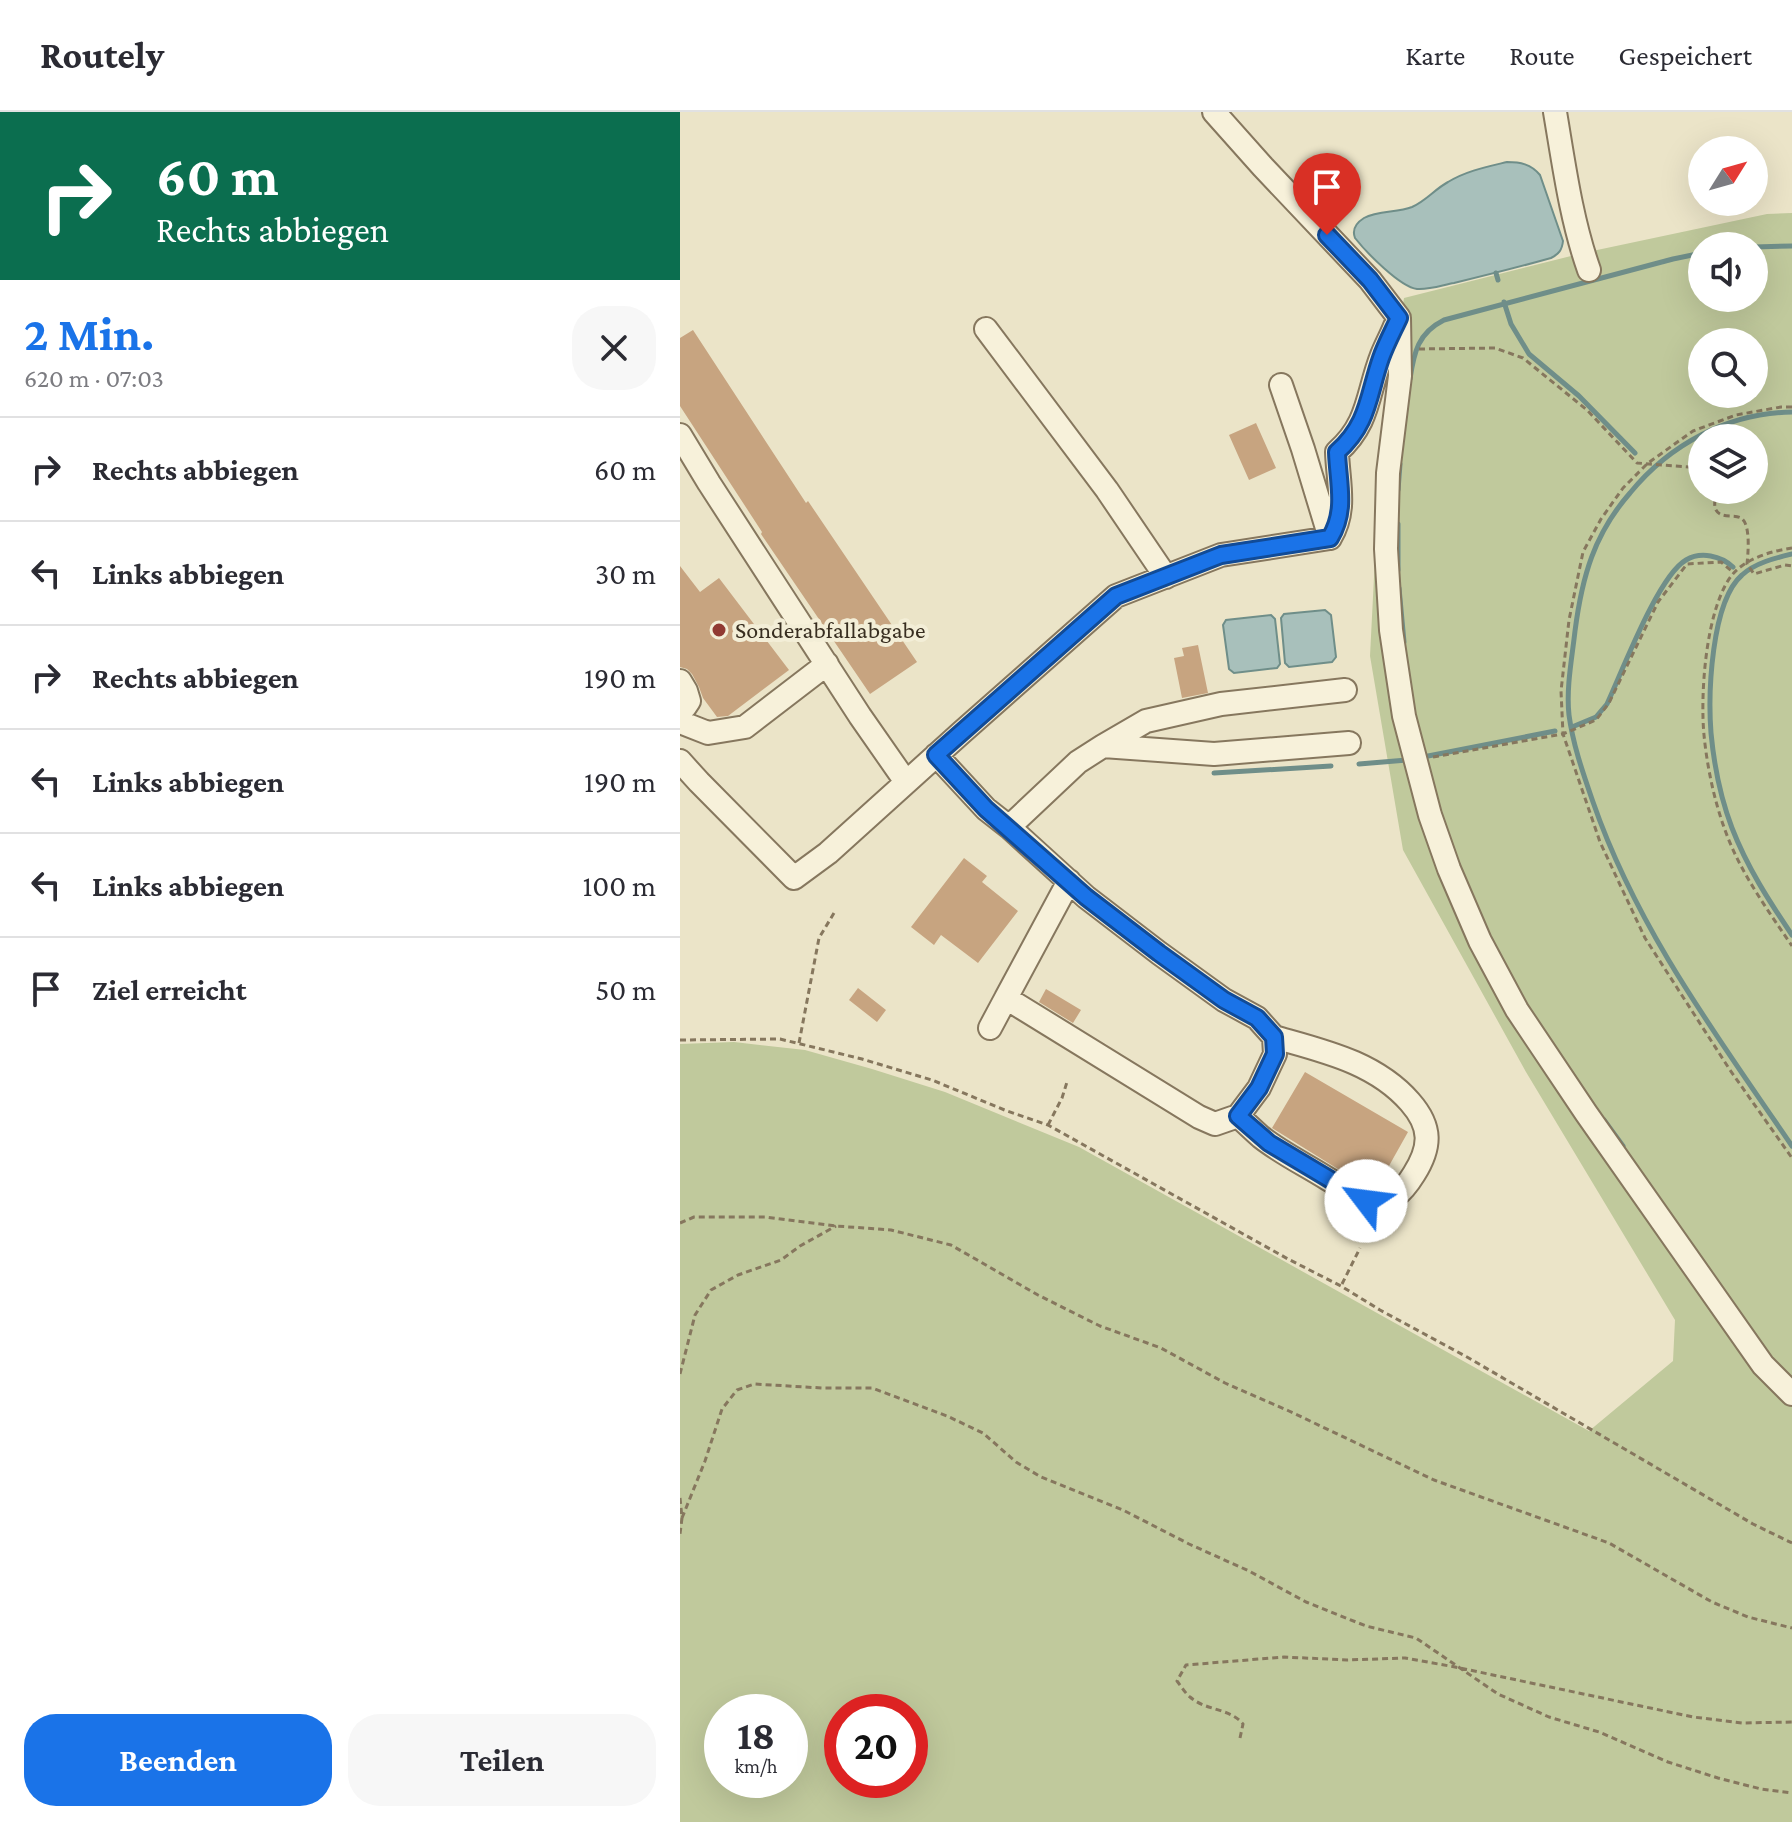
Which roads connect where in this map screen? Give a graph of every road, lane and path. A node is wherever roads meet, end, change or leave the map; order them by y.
1 (1214, 112) edge
2 (1555, 112) edge
3 (1589, 270) dead end
4 (1399, 318) junction
5 (986, 329) dead end
6 (1400, 349) junction
7 (1281, 385) dead end
8 (1792, 407) edge
9 (680, 435) edge
10 (1648, 463) junction
11 (1688, 467) edge
12 (1715, 504) edge
13 (1330, 538) junction
14 (1792, 548) edge
15 (1792, 566) edge
16 (1750, 567) junction
17 (1734, 573) junction
18 (1166, 577) junction
19 (827, 664) junction
20 (680, 681) edge
21 (1345, 690) dead end
22 (680, 711) edge
23 (680, 722) edge
24 (1563, 734) junction
25 (1349, 743) dead end
26 (1103, 746) junction
27 (936, 755) junction
28 (1415, 760) junction
29 (680, 761) edge
30 (689, 780) edge
31 (906, 782) junction
32 (1009, 827) junction
33 (1069, 881) junction
34 (834, 913) dead end
35 (1792, 946) edge
36 (1006, 998) junction
37 (990, 1028) dead end
38 (1274, 1037) junction
39 (680, 1040) edge
40 (799, 1043) junction
41 (1067, 1082) dead end
42 (1238, 1116) junction
43 (1048, 1125) junction
44 (1792, 1158) edge
45 (680, 1223) edge
46 (836, 1226) junction
47 (1360, 1248) dead end
48 (1341, 1286) junction
49 (680, 1374) edge
50 (1792, 1394) edge
51 (680, 1498) edge
52 (682, 1518) edge
53 (680, 1534) edge
54 (1792, 1543) edge
55 (1792, 1628) edge
56 (1455, 1667) junction
57 (1792, 1722) edge
58 (1240, 1738) dead end
59 (1792, 1793) edge

1 - 4 lane
2 - 3 lane
4 - 6 lane
4 - 13 lane
5 - 18 lane
6 - 10 path
6 - 28 lane
7 - 13 lane
8 - 10 path
9 - 19 lane
10 - 11 path
10 - 24 path
12 - 16 path
13 - 18 lane
14 - 16 path
15 - 16 path
16 - 17 path
17 - 24 path
17 - 35 path
18 - 27 lane
19 - 23 lane
19 - 31 lane
20 - 22 lane
21 - 26 lane
24 - 28 path
24 - 44 path
25 - 26 lane
26 - 32 lane
27 - 31 lane
27 - 32 lane
28 - 50 lane
29 - 30 lane
30 - 31 lane
32 - 33 lane
33 - 36 lane
33 - 38 lane
34 - 40 path
36 - 37 lane
36 - 42 lane
38 - 42 lane
38 - 42 lane
39 - 40 path
40 - 43 path
41 - 43 path
43 - 48 path
45 - 46 path
46 - 49 path
46 - 55 path
47 - 48 path
48 - 54 path
51 - 52 path
52 - 53 path
52 - 56 path
56 - 57 path
56 - 58 path
56 - 59 path

